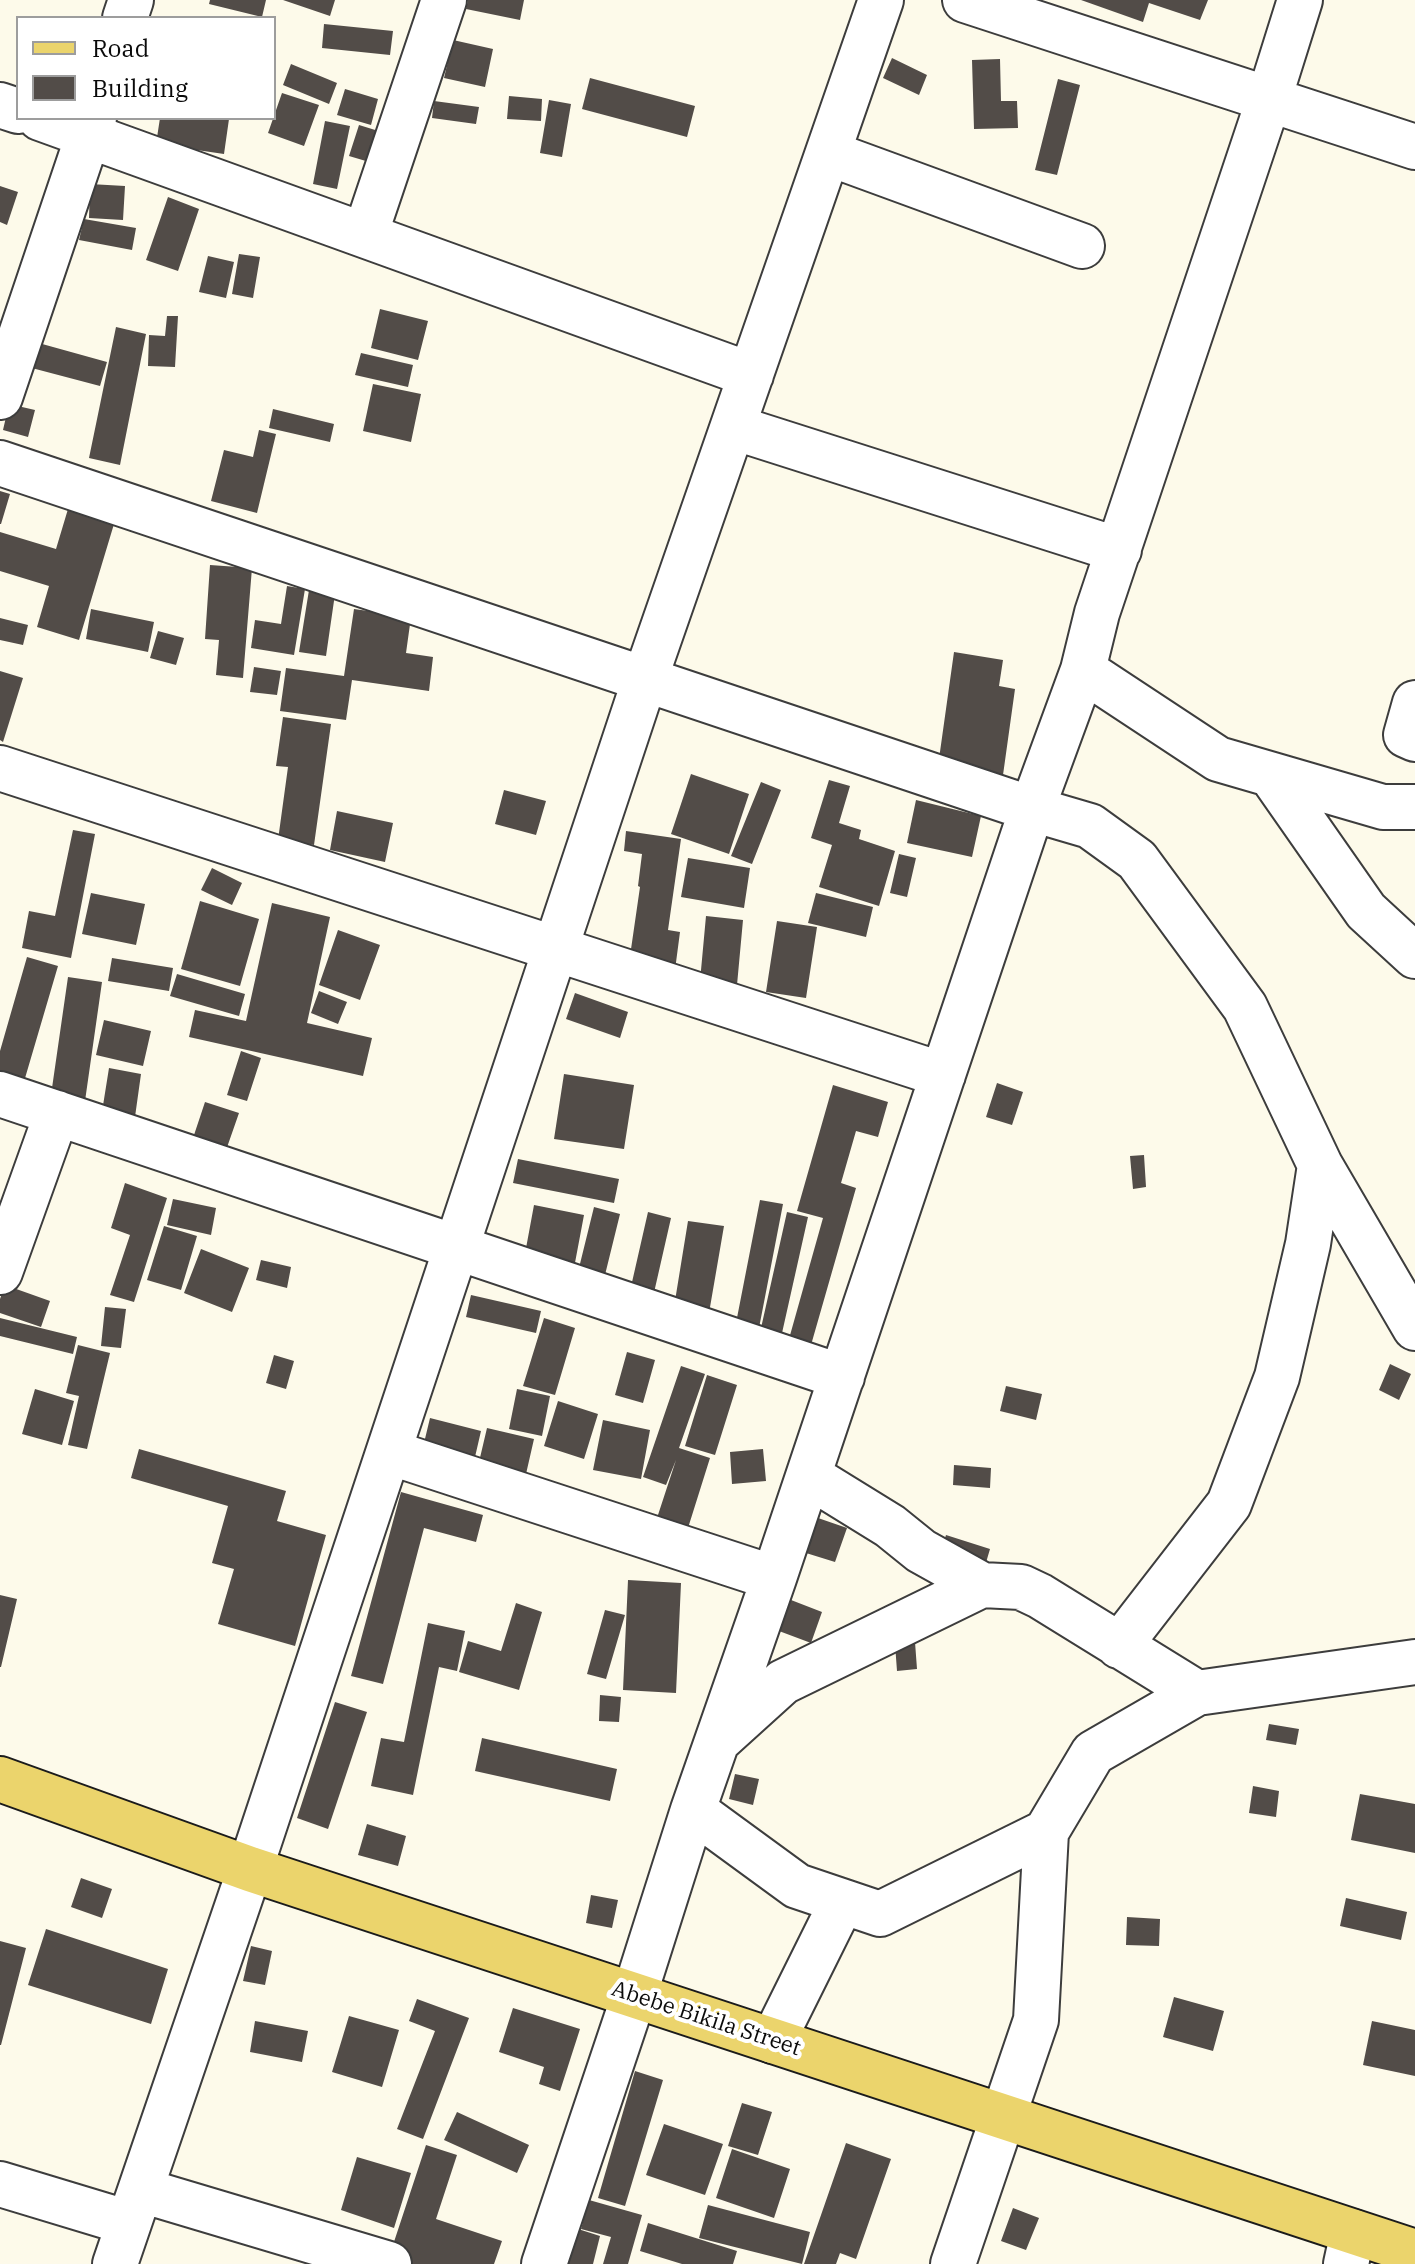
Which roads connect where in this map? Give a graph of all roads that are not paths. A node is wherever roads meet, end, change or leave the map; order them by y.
1 (444, 0) edge
2 (881, 0) edge
3 (965, 0) edge
4 (1300, 0) edge
5 (1269, 99) junction
6 (53, 120) edge
7 (91, 126) edge
8 (1415, 147) edge
9 (828, 153) junction
10 (365, 235) junction
11 (1082, 246) dead end
12 (751, 375) junction
13 (0, 397) edge
14 (733, 427) junction
15 (0, 463) edge
16 (1119, 550) junction
17 (1083, 670) junction
18 (645, 679) junction
19 (1415, 703) edge
20 (1415, 739) edge
21 (0, 768) edge
22 (1271, 775) junction
23 (1415, 807) edge
24 (1032, 809) junction
25 (556, 949) junction
26 (1415, 956) edge
27 (943, 1075) junction
28 (0, 1094) edge
29 (57, 1113) junction
30 (1320, 1165) junction
31 (457, 1247) junction
32 (0, 1272) edge
33 (1415, 1328) edge
34 (842, 1377) junction
35 (389, 1452) junction
36 (809, 1476) junction
37 (774, 1578) junction
38 (982, 1585) junction
39 (1119, 1646) junction
40 (1415, 1662) edge
41 (1197, 1693) junction
42 (717, 1742) junction
43 (0, 1779) edge
44 (693, 1810) junction
45 (1046, 1832) junction
46 (250, 1869) junction
47 (842, 1902) junction
48 (634, 1996) junction
49 (773, 2041) junction
50 (1004, 2117) junction
51 (0, 2184) edge
52 (135, 2207) junction
53 (1350, 2248) edge
54 (1415, 2252) edge
55 (115, 2264) edge
56 (389, 2264) edge
57 (544, 2264) edge
58 (953, 2264) edge

1 - 10 street
2 - 9 street
3 - 5 street
4 - 5 street
5 - 8 street
5 - 16 street
6 - 7 street
7 - 10 street
7 - 13 street
9 - 11 street
9 - 12 street
10 - 12 street
12 - 14 street
14 - 16 street
14 - 18 street
15 - 18 street
16 - 17 street
17 - 22 street
17 - 24 street
18 - 24 street
18 - 25 street
19 - 20 street
21 - 25 street
22 - 23 street
22 - 26 street
24 - 27 street
24 - 30 street
25 - 27 street
25 - 31 street
27 - 34 street
28 - 29 street
29 - 31 street
29 - 32 street
30 - 33 street
30 - 39 street
31 - 34 street
31 - 35 street
34 - 36 street
35 - 37 street
35 - 46 street
36 - 37 street
36 - 38 street
37 - 42 street
38 - 39 street
38 - 42 street
39 - 41 street
40 - 41 street
41 - 45 street
42 - 44 street
43 - 46 main road, Abebe Bikila Street
44 - 47 street
44 - 48 street
45 - 47 street
45 - 50 street
46 - 48 main road, Abebe Bikila Street
46 - 52 street
47 - 49 street
48 - 49 main road, Abebe Bikila Street
48 - 57 street
49 - 50 main road, Abebe Bikila Street
50 - 53 main road, Abebe Bikila Street
50 - 58 street
51 - 52 street
52 - 55 street
52 - 56 street
53 - 54 main road, Abebe Bikila Street

